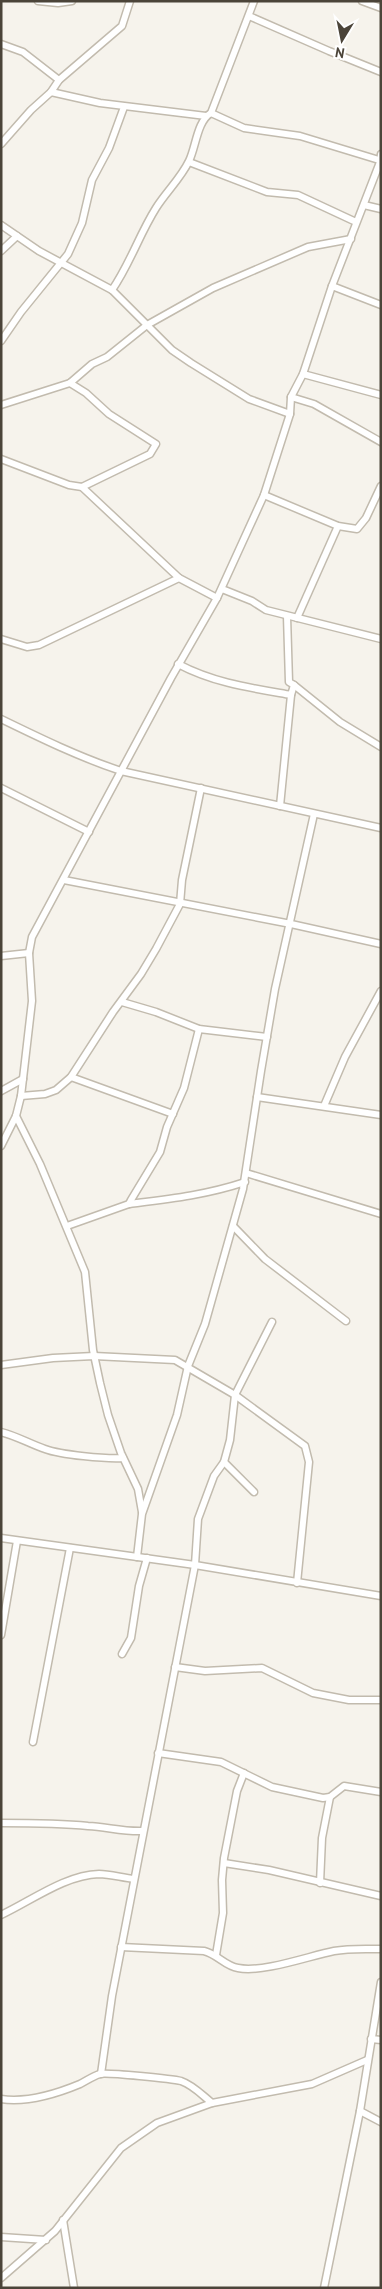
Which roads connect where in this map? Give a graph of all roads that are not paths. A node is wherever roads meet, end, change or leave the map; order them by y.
1 (38, 1) edge
2 (72, 1) edge
3 (130, 1) edge
4 (254, 1) edge
5 (362, 1) edge
6 (381, 8) edge
7 (248, 16) junction
8 (1, 44) edge
9 (381, 72) edge
10 (59, 80) junction
11 (51, 92) junction
12 (124, 107) junction
13 (208, 115) junction
14 (1, 144) edge
15 (380, 160) edge
16 (189, 162) junction
17 (364, 205) junction
18 (381, 209) edge
19 (356, 222) junction
20 (1, 225) edge
21 (16, 236) junction
22 (351, 239) junction
23 (1, 251) edge
24 (60, 263) junction
25 (332, 286) junction
26 (112, 290) junction
27 (381, 305) edge
28 (147, 325) junction
29 (1, 341) edge
30 (303, 374) junction
31 (70, 383) junction
32 (381, 395) edge
33 (291, 397) junction
34 (1, 405) edge
35 (290, 414) junction
36 (381, 442) edge
37 (1, 459) edge
38 (381, 486) edge
39 (82, 487) junction
40 (264, 495) junction
41 (338, 526) junction
42 (179, 578) junction
43 (222, 589) junction
44 (217, 598) junction
45 (287, 616) junction
46 (297, 618) junction
47 (1, 639) edge
48 (381, 639) edge
49 (178, 664) junction
50 (294, 685) junction
51 (291, 695) junction
52 (1, 719) edge
53 (381, 747) edge
54 (121, 771) junction
55 (1, 788) edge
56 (201, 788) junction
57 (280, 806) junction
58 (314, 814) junction
59 (381, 828) edge
60 (89, 832) junction
61 (64, 880) junction
62 (180, 904) junction
63 (291, 924) junction
64 (381, 944) edge
65 (29, 954) junction
66 (1, 956) edge
67 (381, 991) edge
68 (122, 1002) junction
69 (199, 1029) junction
70 (266, 1038) junction
71 (71, 1077) junction
72 (22, 1079) junction
73 (1, 1092) edge
74 (21, 1096) junction
75 (257, 1097) junction
76 (324, 1106) junction
77 (173, 1114) junction
78 (381, 1115) edge
79 (16, 1116) junction
80 (1, 1146) edge
81 (246, 1173) junction
82 (244, 1182) junction
83 (128, 1204) junction
84 (381, 1214) edge
85 (67, 1226) junction
86 (233, 1226) junction
87 (346, 1321) dead end
88 (272, 1322) dead end
89 (94, 1356) junction
90 (1, 1365) edge
91 (188, 1366) junction
92 (235, 1395) junction
93 (1, 1432) edge
94 (123, 1458) junction
95 (224, 1462) junction
96 (254, 1492) dead end
97 (142, 1514) junction
98 (1, 1538) edge
99 (17, 1541) junction
100 (70, 1548) junction
101 (137, 1557) junction
102 (148, 1558) junction
103 (195, 1565) junction
104 (297, 1583) junction
105 (381, 1596) edge
106 (1, 1635) edge
107 (122, 1654) dead end
108 (175, 1667) junction
109 (381, 1700) edge
110 (33, 1742) dead end
111 (158, 1753) junction
112 (244, 1773) junction
113 (381, 1792) edge
114 (330, 1797) junction
115 (1, 1823) edge
116 (143, 1831) junction
117 (224, 1863) junction
118 (134, 1880) junction
119 (320, 1883) junction
120 (381, 1896) edge
121 (1, 1915) edge
122 (121, 1947) junction
123 (381, 1949) edge
124 (216, 1955) junction
125 (381, 1982) edge
126 (371, 2039) junction
127 (381, 2040) edge
128 (368, 2060) junction
129 (101, 2074) junction
130 (1, 2099) edge
131 (212, 2103) junction
132 (360, 2111) junction
133 (381, 2122) edge
134 (63, 2220) junction
135 (1, 2237) edge
136 (46, 2240) junction
137 (1, 2278) edge
138 (74, 2288) edge
139 (324, 2288) edge

1 - 2 street
3 - 10 street
4 - 7 street
5 - 6 street
7 - 9 street
7 - 13 street
8 - 10 street
10 - 11 street
11 - 12 street
11 - 14 street
12 - 13 street
12 - 24 street
13 - 15 street
13 - 16 street
15 - 17 street
16 - 19 street
16 - 26 street
17 - 18 street
17 - 19 street
19 - 22 street
20 - 21 street
21 - 23 street
21 - 24 street
22 - 25 street
22 - 28 street
24 - 26 street
24 - 29 street
25 - 27 street
25 - 30 street
26 - 28 street
28 - 31 street
28 - 35 street
30 - 32 street
30 - 33 street
31 - 34 street
31 - 39 street
33 - 35 street
33 - 36 street
35 - 40 street
37 - 39 street
38 - 41 street
39 - 42 street
40 - 41 street
40 - 43 street
41 - 46 street
42 - 44 street
42 - 47 street
43 - 44 street
43 - 45 street
44 - 49 street
45 - 46 street
45 - 50 street
46 - 48 street
49 - 51 street
49 - 54 street
50 - 51 street
50 - 53 street
51 - 57 street
52 - 54 street
54 - 56 street
54 - 60 street
55 - 60 street
56 - 57 street
56 - 62 street
57 - 58 street
58 - 59 street
58 - 63 street
60 - 61 street
61 - 62 street
61 - 65 street
62 - 63 street
62 - 68 street
63 - 64 street
63 - 70 street
65 - 66 street
65 - 72 street
67 - 76 street
68 - 69 street
68 - 71 street
69 - 70 street
69 - 77 street
70 - 75 street
71 - 74 street
71 - 77 street
72 - 73 street
72 - 74 street
74 - 79 street
75 - 76 street
75 - 81 street
76 - 78 street
77 - 83 street
79 - 80 street
79 - 85 street
81 - 82 street
81 - 84 street
82 - 83 street
82 - 86 street
83 - 85 street
85 - 89 street
86 - 87 street
86 - 91 street
88 - 92 street
89 - 90 street
89 - 91 street
89 - 94 street
91 - 92 street
91 - 97 street
92 - 95 street
92 - 104 street
93 - 94 street
94 - 97 street
95 - 96 street
95 - 103 street
97 - 101 street
98 - 99 street
99 - 100 street
99 - 106 street
100 - 101 street
100 - 110 street
101 - 102 street
102 - 103 street
102 - 107 street
103 - 104 street
103 - 108 street
104 - 105 street
108 - 109 street
108 - 111 street
111 - 112 street
111 - 116 street
112 - 114 street
112 - 117 street
113 - 114 street
114 - 119 street
115 - 116 street
116 - 118 street
117 - 119 street
117 - 124 street
118 - 121 street
118 - 122 street
119 - 120 street
122 - 124 street
122 - 129 street
123 - 124 street
125 - 126 street
126 - 127 street
126 - 128 street
128 - 131 street
128 - 132 street
129 - 130 street
129 - 131 street
131 - 134 street
132 - 133 street
132 - 139 street
134 - 136 street
134 - 138 street
135 - 136 street
136 - 137 street

